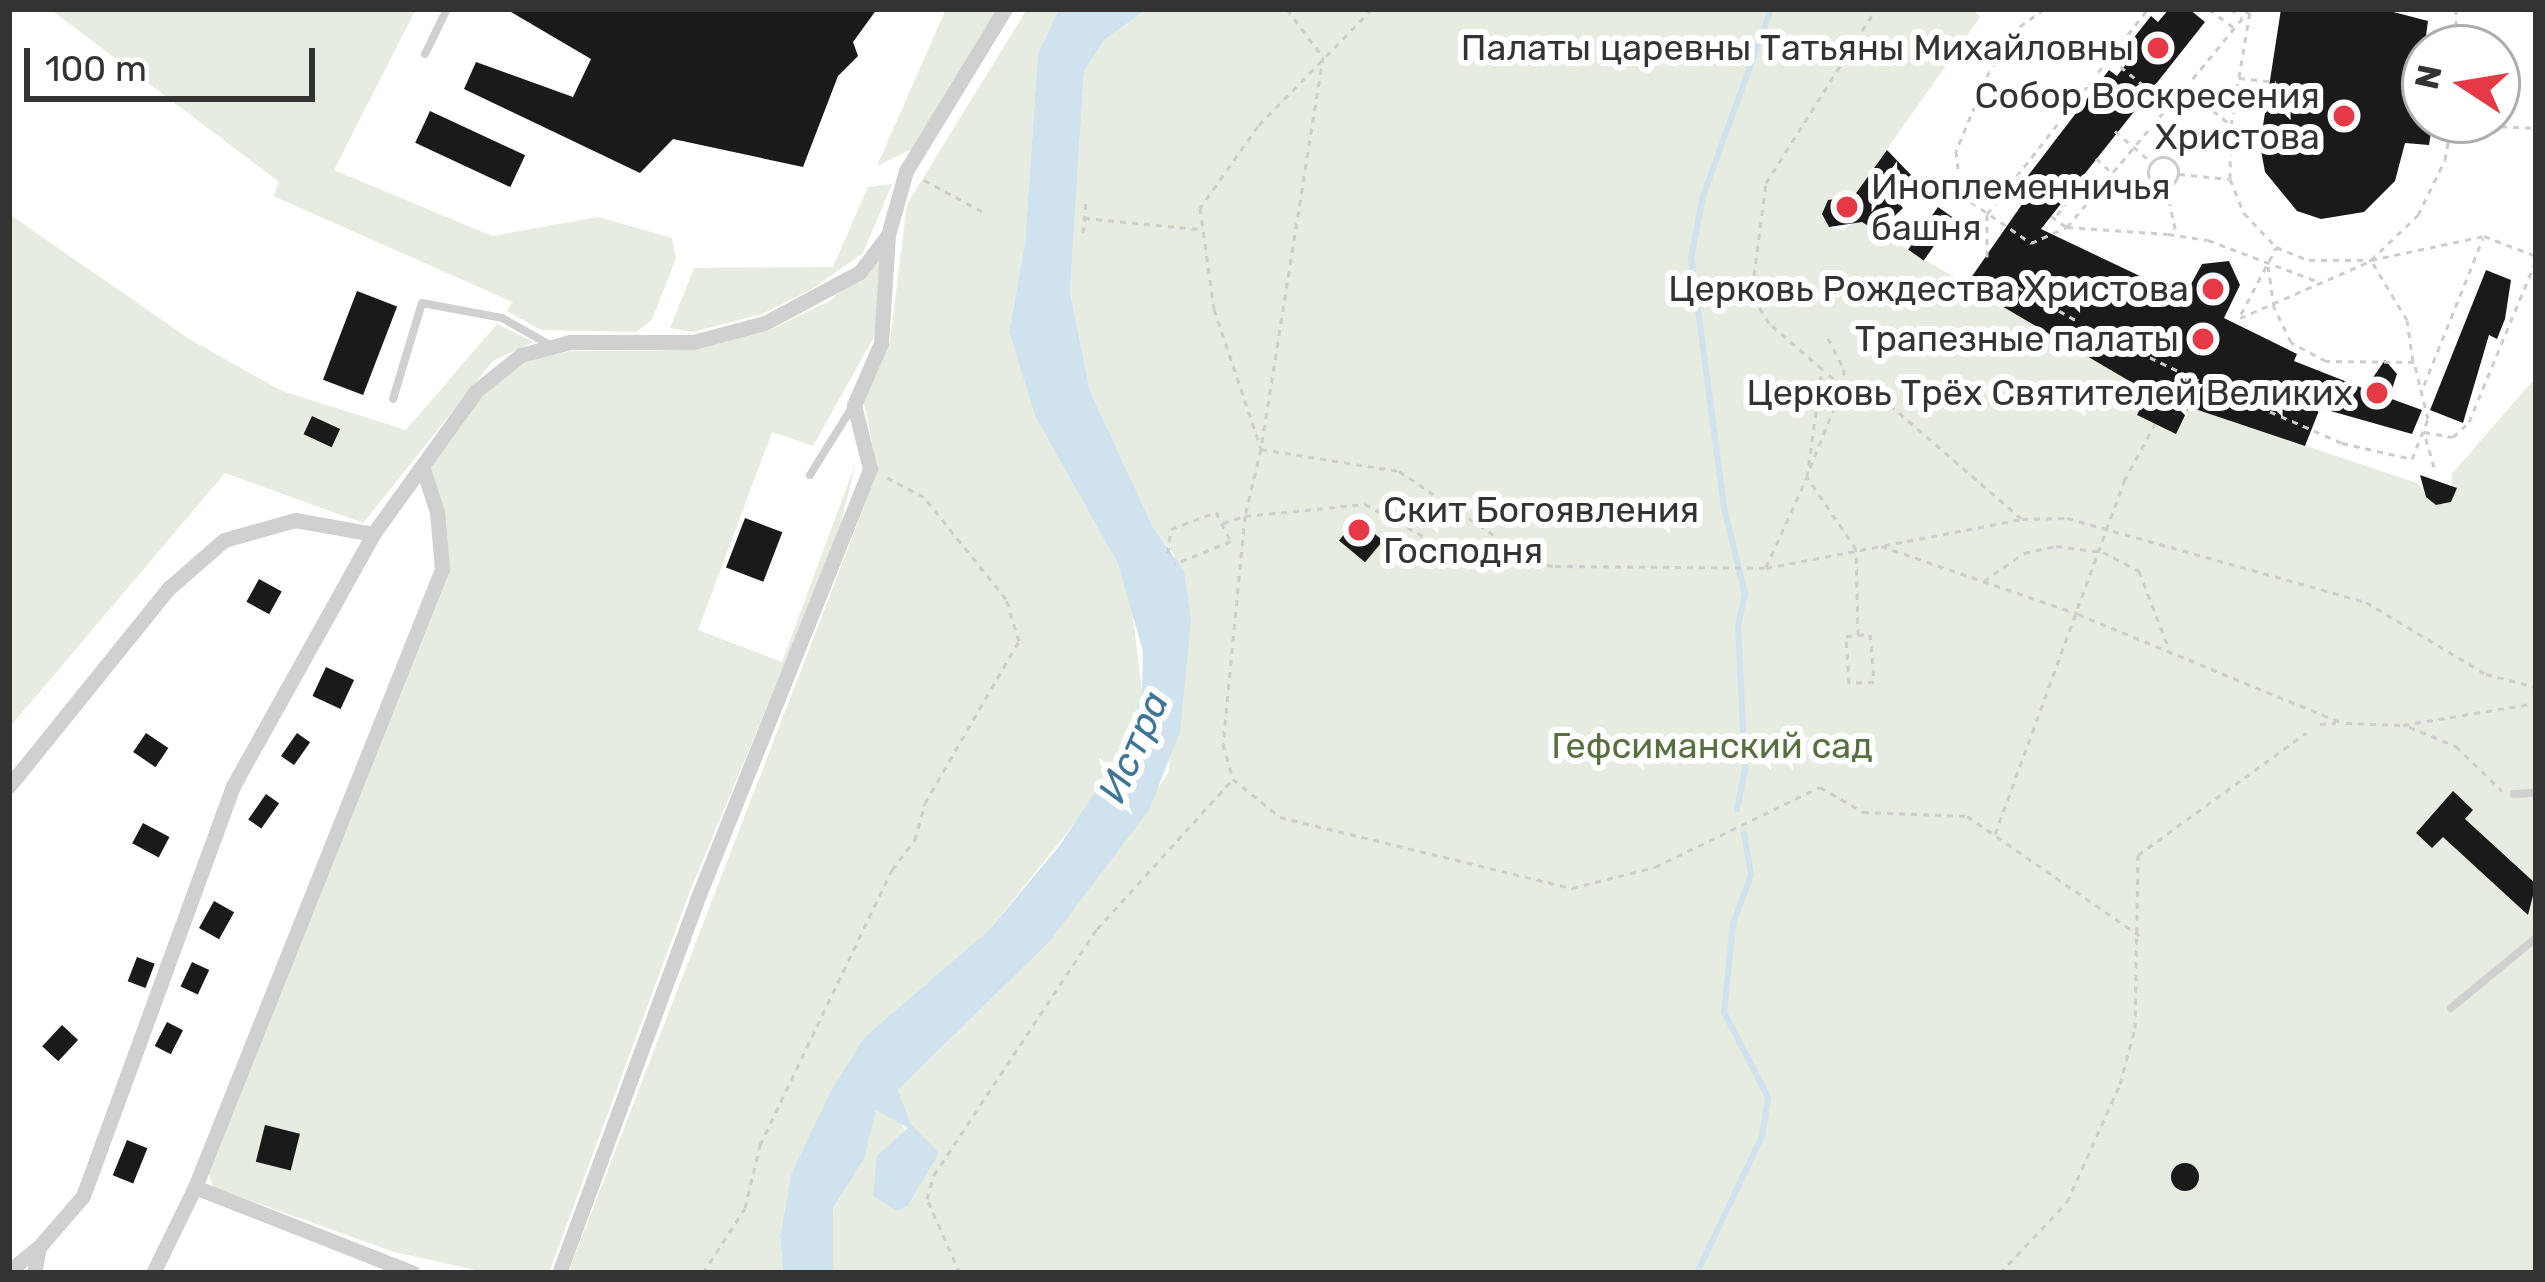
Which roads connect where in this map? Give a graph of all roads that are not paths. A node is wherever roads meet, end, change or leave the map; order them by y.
1 (447, 9) edge
2 (1005, 9) edge
3 (425, 54) dead end
4 (888, 235) junction
5 (554, 347) junction
6 (393, 398) dead end
7 (854, 405) junction
8 (422, 466) junction
9 (810, 475) dead end
10 (373, 534) junction
11 (9, 786) edge
12 (2536, 793) edge
13 (2514, 794) road end
14 (2536, 938) edge
15 (2451, 1008) dead end
16 (195, 1187) junction
17 (39, 1246) junction
18 (9, 1270) edge
19 (406, 1272) edge
20 (34, 1273) edge
21 (153, 1273) edge
22 (559, 1273) edge

1 - 3 lane
2 - 4 street
4 - 5 street
4 - 7 street
5 - 6 lane
5 - 8 street
7 - 9 lane
7 - 22 street
8 - 10 street
8 - 16 street
10 - 11 street
10 - 17 street
12 - 13 lane
14 - 15 lane
16 - 19 street
16 - 21 street
17 - 18 street
17 - 20 street

